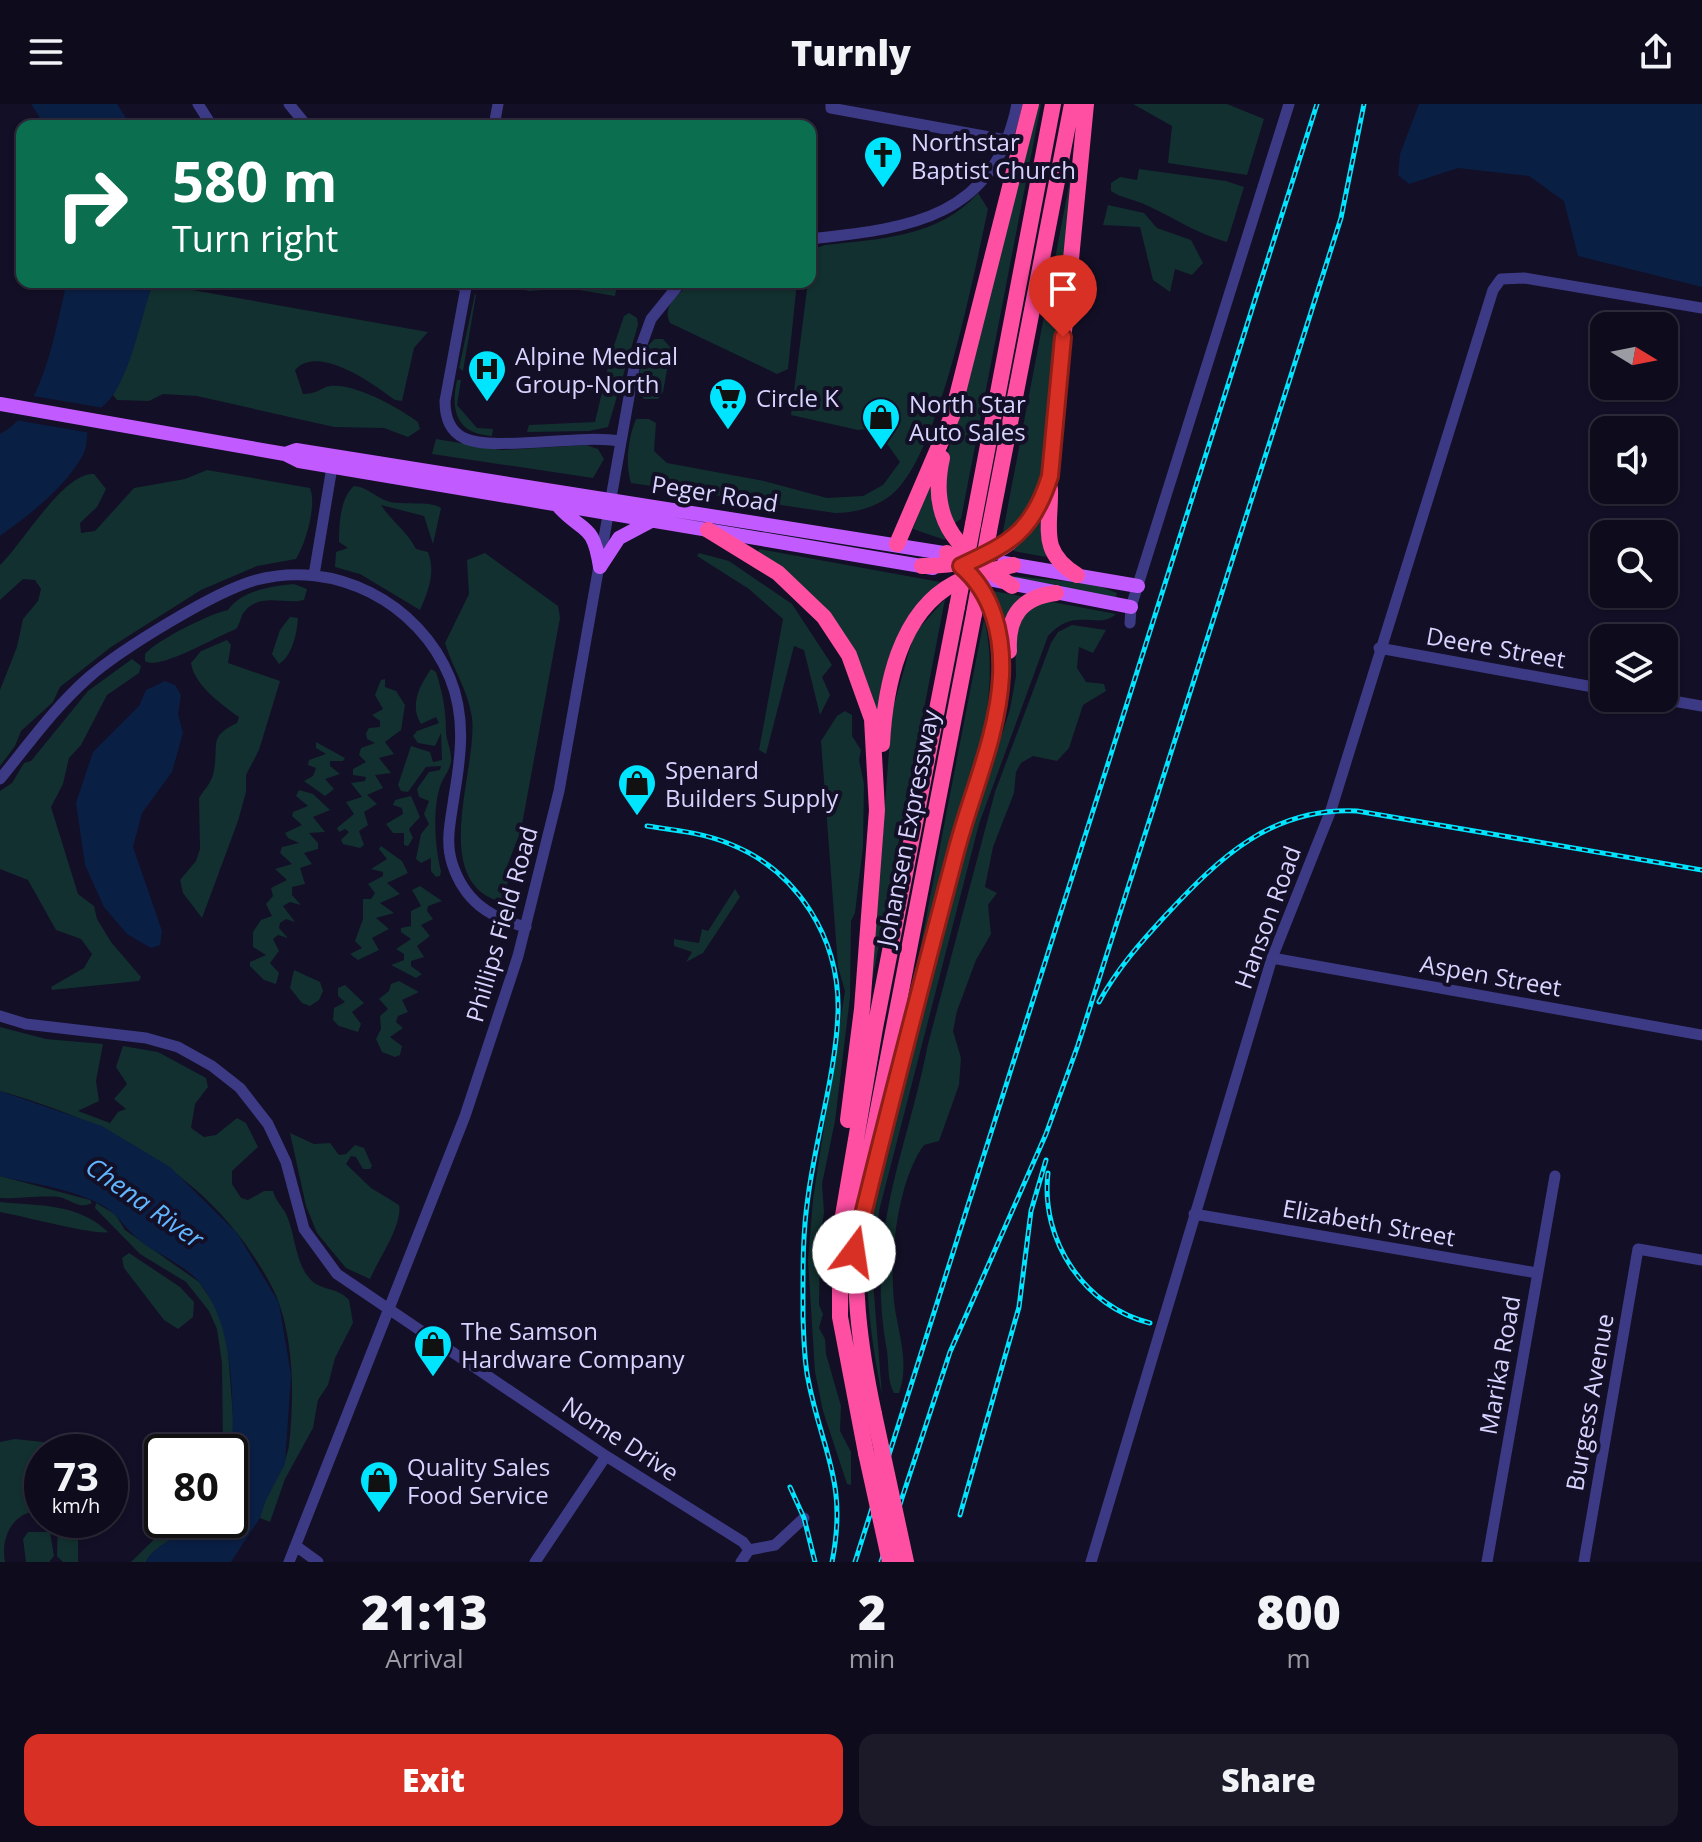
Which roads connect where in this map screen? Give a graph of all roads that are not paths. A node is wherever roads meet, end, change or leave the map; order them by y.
1 (289, 104) edge
2 (831, 104) edge
3 (1017, 104) edge
4 (1031, 104) edge
5 (1053, 104) edge
6 (1072, 104) edge
7 (1086, 104) edge
8 (1289, 104) edge
9 (302, 120) edge
10 (1006, 140) junction
11 (816, 238) edge
12 (465, 288) edge
13 (676, 288) edge
14 (1702, 308) edge
15 (3, 405) edge
16 (947, 429) junction
17 (619, 441) junction
18 (285, 454) junction
19 (332, 467) junction
20 (1050, 476) junction
21 (556, 504) junction
22 (608, 506) junction
23 (652, 521) junction
24 (708, 530) junction
25 (897, 544) junction
26 (947, 553) joint
27 (1013, 565) junction
28 (922, 566) joint
29 (600, 567) junction
30 (970, 567) junction
31 (990, 571) junction
32 (314, 575) junction
33 (1077, 575) junction
34 (1012, 586) junction
35 (1138, 586) junction
36 (1056, 593) junction
37 (1131, 607) junction
38 (1130, 623) dead end
39 (1379, 648) junction
40 (1590, 686) edge
41 (1678, 702) edge
42 (1702, 706) edge
43 (996, 721) junction
44 (0, 779) edge
45 (877, 810) junction
46 (526, 927) junction
47 (1272, 958) junction
48 (0, 1016) edge
49 (1702, 1035) edge
50 (1555, 1176) dead end
51 (843, 1208) junction
52 (1194, 1214) junction
53 (854, 1252) junction
54 (1702, 1260) edge
55 (1537, 1273) junction
56 (389, 1309) junction
57 (606, 1456) junction
58 (804, 1518) dead end
59 (296, 1546) junction
60 (749, 1550) junction
61 (289, 1562) edge
62 (318, 1562) edge
63 (535, 1562) edge
64 (741, 1562) edge
65 (890, 1562) edge
66 (906, 1562) edge
67 (1091, 1562) edge
68 (1487, 1562) edge
69 (1584, 1562) edge

1 - 9 street
2 - 10 street
3 - 10 street
4 - 16 highway
5 - 51 highway, Johansen Expressway, bridge
6 - 53 highway, Johansen Expressway, bridge
7 - 20 highway
8 - 35 street
10 - 11 street
12 - 17 street
13 - 17 street, Phillips Field Road
14 - 39 street, Hanson Road
15 - 18 main road, Peger Road
16 - 25 highway
16 - 30 highway
17 - 22 street, Phillips Field Road
18 - 19 main road, Peger Road
18 - 22 main road, Peger Road
19 - 21 main road, Peger Road
19 - 32 street
20 - 30 highway
20 - 33 highway
21 - 22 main road, Peger Road
21 - 29 main road
22 - 23 main road, Peger Road
22 - 25 main road, Peger Road
22 - 29 street, Phillips Field Road
23 - 24 main road, Peger Road
23 - 29 main road
24 - 28 main road, Peger Road
24 - 45 highway
25 - 26 main road, Peger Road
26 - 30 highway
27 - 30 main road
27 - 31 highway
27 - 33 main road
28 - 30 highway
29 - 46 street, Phillips Field Road
30 - 31 highway
30 - 34 main road
30 - 43 highway
30 - 45 highway
31 - 34 highway
32 - 44 street
32 - 46 street
33 - 35 main road
34 - 36 main road
35 - 37 street
36 - 37 main road
36 - 43 highway
37 - 38 street
39 - 40 street, Deere Street
39 - 47 street, Hanson Road
41 - 42 street
43 - 53 highway
45 - 51 highway
46 - 56 street, Phillips Field Road
47 - 49 street, Aspen Street
47 - 52 street, Hanson Road
48 - 56 street, Nome Drive
50 - 55 street, Marika Road
51 - 65 highway, Johansen Expressway, bridge
52 - 55 street, Elizabeth Street
52 - 67 street, Hanson Road
53 - 66 highway, Johansen Expressway, bridge
54 - 69 street, Burgess Avenue
55 - 68 street, Marika Road
56 - 57 street, Nome Drive
56 - 59 street, Phillips Field Road
57 - 60 street, Nome Drive
57 - 63 street
58 - 60 street
59 - 61 street, Phillips Field Road
59 - 62 street
60 - 64 street

